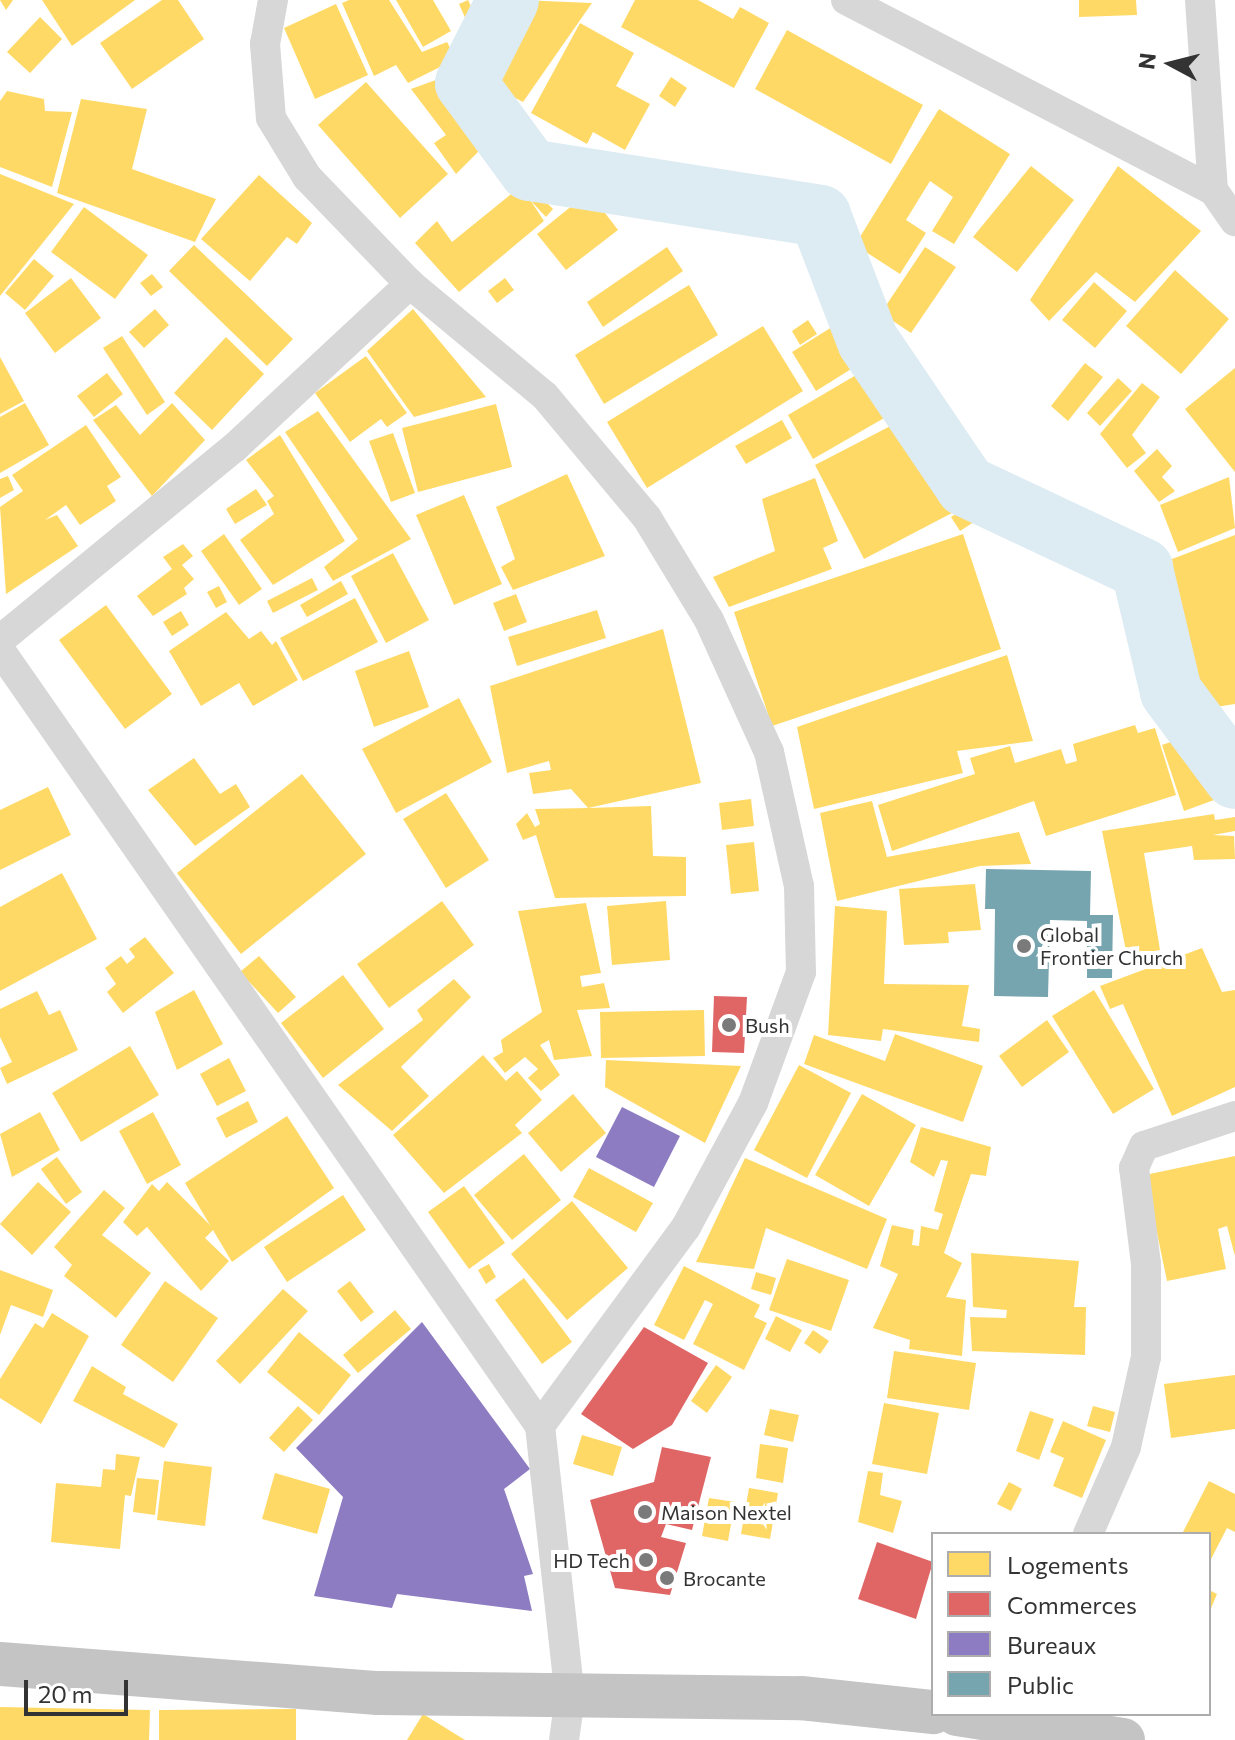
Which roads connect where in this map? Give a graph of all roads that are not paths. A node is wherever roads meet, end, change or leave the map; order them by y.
1 (273, 0) edge
2 (846, 0) edge
3 (1200, 0) edge
4 (1213, 190) junction
5 (1235, 221) edge
6 (410, 284) junction
7 (0, 640) edge
8 (0, 650) edge
9 (1235, 1116) edge
10 (540, 1426) junction
11 (1089, 1532) edge
12 (0, 1664) edge
13 (570, 1697) junction
14 (931, 1712) edge
15 (1014, 1717) edge
16 (564, 1740) edge
17 (1123, 1740) edge

1 - 6 street
2 - 4 street
3 - 4 street
4 - 5 street
6 - 7 street
6 - 10 street
8 - 10 street
9 - 11 street
10 - 13 street
12 - 13 highway
13 - 14 highway
13 - 16 street
15 - 17 highway

